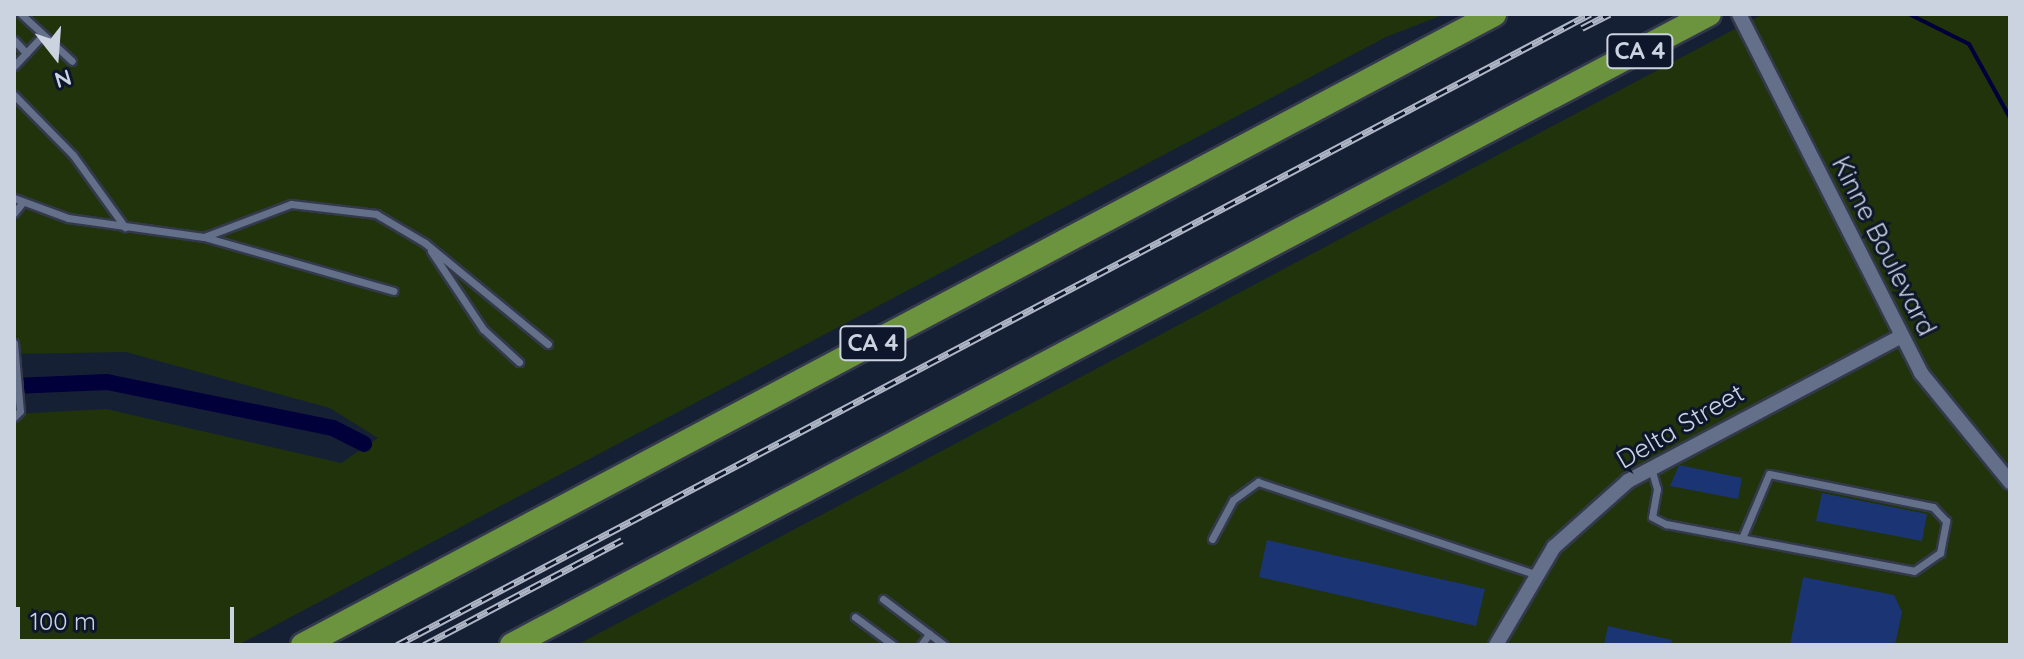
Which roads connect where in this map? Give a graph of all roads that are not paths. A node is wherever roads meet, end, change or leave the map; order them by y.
1 (21, 14) edge
2 (1494, 14) edge
3 (1709, 14) edge
4 (1739, 14) edge
5 (43, 35) junction
6 (14, 40) edge
7 (26, 53) junction
8 (72, 61) dead end
9 (14, 66) edge
10 (14, 95) edge
11 (14, 198) edge
12 (22, 203) junction
13 (14, 213) edge
14 (125, 227) junction
15 (204, 237) junction
16 (425, 243) junction
17 (393, 291) dead end
18 (1902, 336) junction
19 (14, 343) edge
20 (548, 344) dead end
21 (519, 362) dead end
22 (14, 417) edge
23 (1650, 466) junction
24 (2010, 482) edge
25 (1742, 538) junction
26 (1212, 539) dead end
27 (1535, 574) junction
28 (883, 599) dead end
29 (855, 617) dead end
30 (929, 634) junction
31 (303, 645) edge
32 (512, 645) edge
33 (893, 645) edge
34 (921, 645) edge
35 (944, 645) edge
36 (1496, 645) edge

1 - 5 lane
2 - 31 highway, CA 4
3 - 32 highway, CA 4
4 - 18 street, Kinne Boulevard
5 - 7 lane
5 - 8 lane
6 - 7 lane
7 - 9 lane
10 - 14 lane
11 - 12 lane
12 - 13 lane
12 - 14 lane
14 - 15 lane
15 - 16 lane
15 - 17 lane
16 - 20 lane
16 - 21 lane
18 - 23 street, Delta Street
18 - 24 street, Kinne Boulevard
19 - 22 lane
23 - 25 lane
23 - 27 street, Delta Street
25 - 25 lane
26 - 27 lane
27 - 36 street, Delta Street
28 - 30 lane
29 - 33 lane
30 - 34 lane
30 - 35 lane

